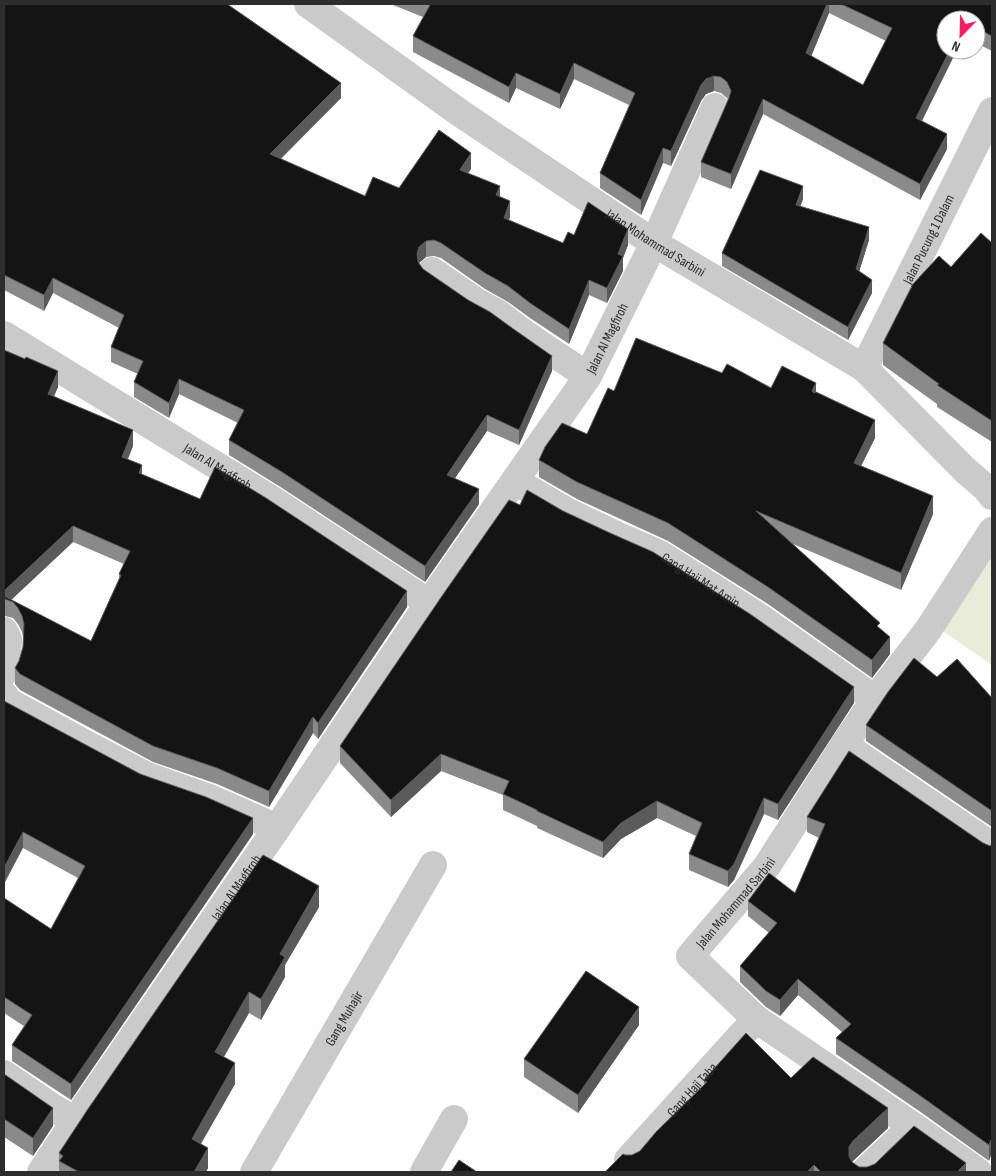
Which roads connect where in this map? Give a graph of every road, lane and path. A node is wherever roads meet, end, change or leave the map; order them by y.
1 (308, 4) edge
2 (715, 107) dead end
3 (992, 111) edge
4 (654, 243) junction
5 (432, 271) dead end
6 (4, 335) edge
7 (864, 368) junction
8 (588, 376) junction
9 (515, 480) junction
10 (992, 496) edge
11 (992, 530) edge
12 (429, 603) junction
13 (4, 631) edge
14 (4, 674) edge
15 (4, 695) edge
16 (875, 699) junction
17 (844, 745) junction
18 (277, 828) junction
19 (992, 846) edge
20 (433, 865) dead end
21 (756, 1019) junction
22 (4, 1074) edge
23 (454, 1119) dead end
24 (74, 1120) junction
25 (913, 1126) junction
26 (628, 1160) edge
27 (41, 1172) edge
28 (254, 1172) edge
29 (424, 1172) edge
30 (864, 1172) edge
31 (978, 1172) edge

1 - 4 street, Jalan Mohammad Sarbini
2 - 4 street, Jalan Al Magfiroh
3 - 7 street, Jalan Pucung 1 Dalam
4 - 7 street, Jalan Mohammad Sarbini
4 - 8 street, Jalan Al Magfiroh
5 - 8 street
6 - 12 street, Jalan Al Magfiroh
7 - 10 street, Jalan Mohammad Sarbini
8 - 9 street, Jalan Al Magfiroh
9 - 12 street, Jalan Al Magfiroh
9 - 16 street, Gang Haji Mat Amin
11 - 16 street, Jalan Mohammad Sarbini
12 - 18 street, Jalan Al Magfiroh
13 - 14 street
15 - 18 street
16 - 17 street, Jalan Mohammad Sarbini
17 - 19 street
17 - 21 street, Jalan Mohammad Sarbini
18 - 24 street, Jalan Al Magfiroh
20 - 28 street, Gang Muhajir
21 - 25 street, Jalan Mohammad Sarbini
21 - 26 street, Gang Haji Taba
22 - 24 street
23 - 29 street
24 - 27 street, Jalan Al Magfiroh
25 - 30 street
25 - 31 street, Jalan Mohammad Sarbini

